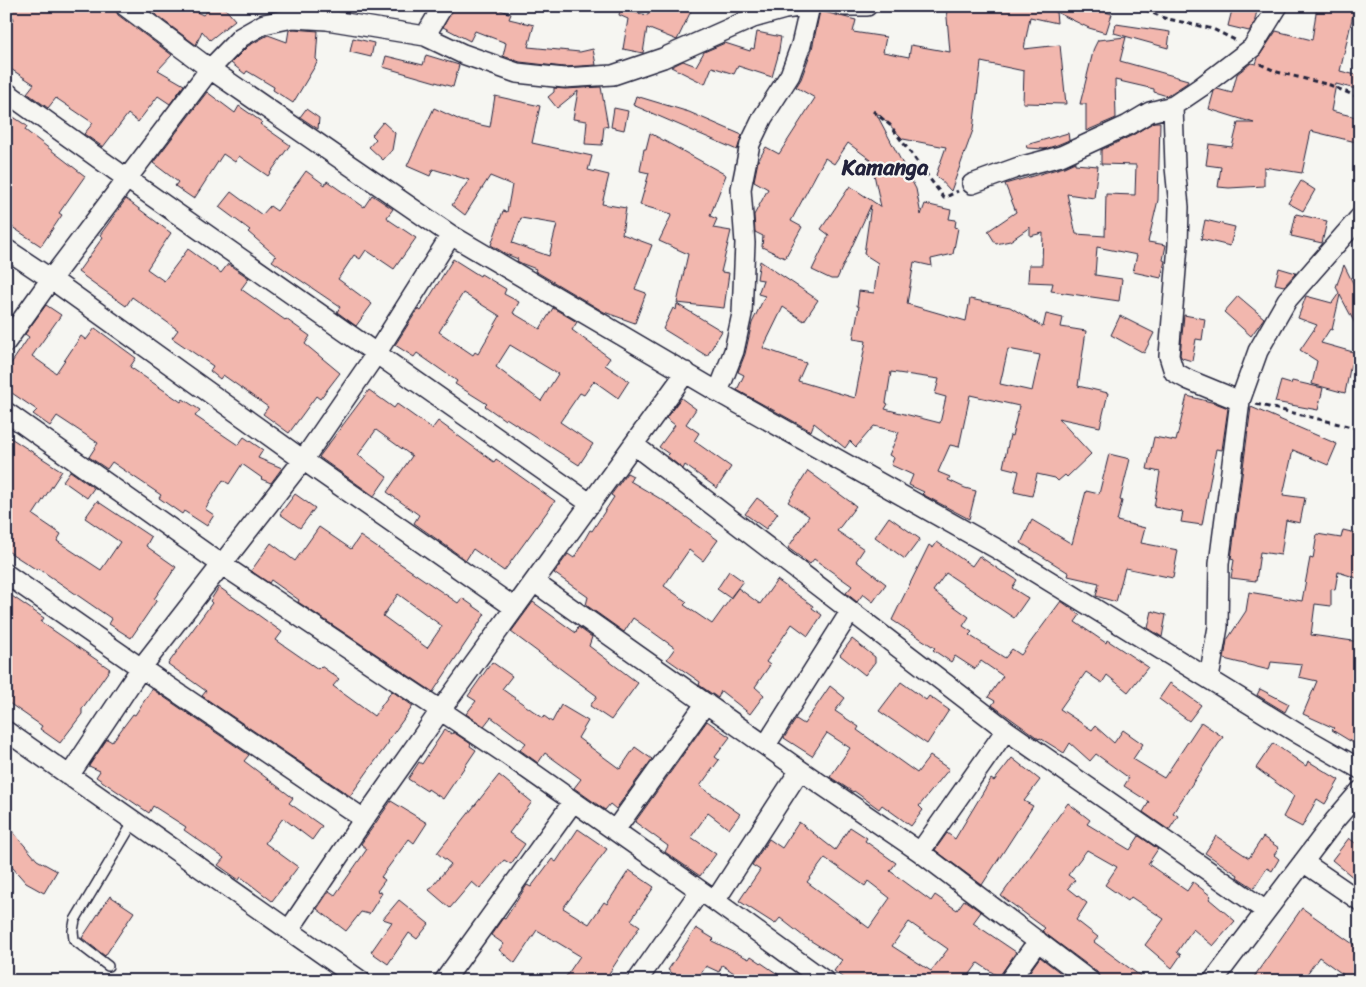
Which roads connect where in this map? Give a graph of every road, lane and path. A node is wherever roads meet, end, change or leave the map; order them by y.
1 (125, 6) edge
2 (443, 6) edge
3 (805, 6) edge
4 (810, 6) edge
5 (842, 6) edge
6 (867, 6) edge
7 (1278, 6) edge
8 (425, 36) junction
9 (210, 69) junction
10 (6, 92) edge
11 (1173, 106) junction
12 (873, 110) dead end
13 (126, 178) junction
14 (972, 184) joint
15 (1360, 216) edge
16 (451, 235) junction
17 (6, 249) edge
18 (51, 279) junction
19 (6, 342) edge
20 (376, 354) junction
21 (686, 372) junction
22 (718, 392) junction
23 (1240, 401) junction
24 (6, 412) edge
25 (1360, 429) edge
26 (634, 445) junction
27 (303, 460) junction
28 (591, 504) junction
29 (220, 564) junction
30 (6, 574) edge
31 (534, 582) junction
32 (515, 608) junction
33 (850, 612) junction
34 (141, 668) junction
35 (1209, 678) junction
36 (706, 703) junction
37 (440, 711) junction
38 (1006, 730) junction
39 (6, 731) edge
40 (766, 745) junction
41 (1360, 769) edge
42 (800, 770) junction
43 (69, 776) junction
44 (1360, 791) edge
45 (573, 802) junction
46 (364, 819) junction
47 (134, 821) junction
48 (614, 830) junction
49 (920, 852) junction
50 (1303, 862) junction
51 (708, 896) junction
52 (1360, 901) edge
53 (1266, 911) junction
54 (289, 930) junction
55 (1038, 941) junction
56 (108, 966) dead end
57 (361, 981) edge
58 (444, 981) edge
59 (637, 981) edge
60 (825, 981) edge
61 (1009, 981) edge
62 (1090, 981) edge
63 (1213, 981) edge

1 - 9 street
2 - 8 street
3 - 8 street
4 - 22 street
5 - 6 street
7 - 11 street
8 - 9 street
9 - 13 street
9 - 16 street
10 - 13 street
11 - 14 street
11 - 23 street
12 - 14 path
13 - 18 street
13 - 20 street
15 - 23 street
16 - 20 street
16 - 21 street
17 - 18 street
18 - 19 street
18 - 27 street
20 - 27 street
20 - 28 street
21 - 22 street
21 - 26 street
22 - 35 street
23 - 25 path
23 - 35 street
24 - 29 street
26 - 28 street
26 - 33 street
27 - 29 street
27 - 32 street
28 - 31 street
29 - 34 street
29 - 37 street
30 - 34 street
31 - 32 street
31 - 36 street
32 - 37 street
33 - 38 street
33 - 40 street
34 - 43 street
34 - 46 street
35 - 41 street
36 - 40 street
36 - 48 street
37 - 45 street
37 - 46 street
38 - 49 street
38 - 53 street
39 - 43 street
40 - 42 street
42 - 49 street
42 - 51 street
43 - 47 street
44 - 50 street
45 - 48 street
45 - 58 street
46 - 54 street
47 - 54 street
47 - 56 lane
48 - 51 street
49 - 55 street
50 - 52 street
50 - 53 street
51 - 59 street
51 - 60 street
53 - 63 street
54 - 57 street
55 - 61 street
55 - 62 street

